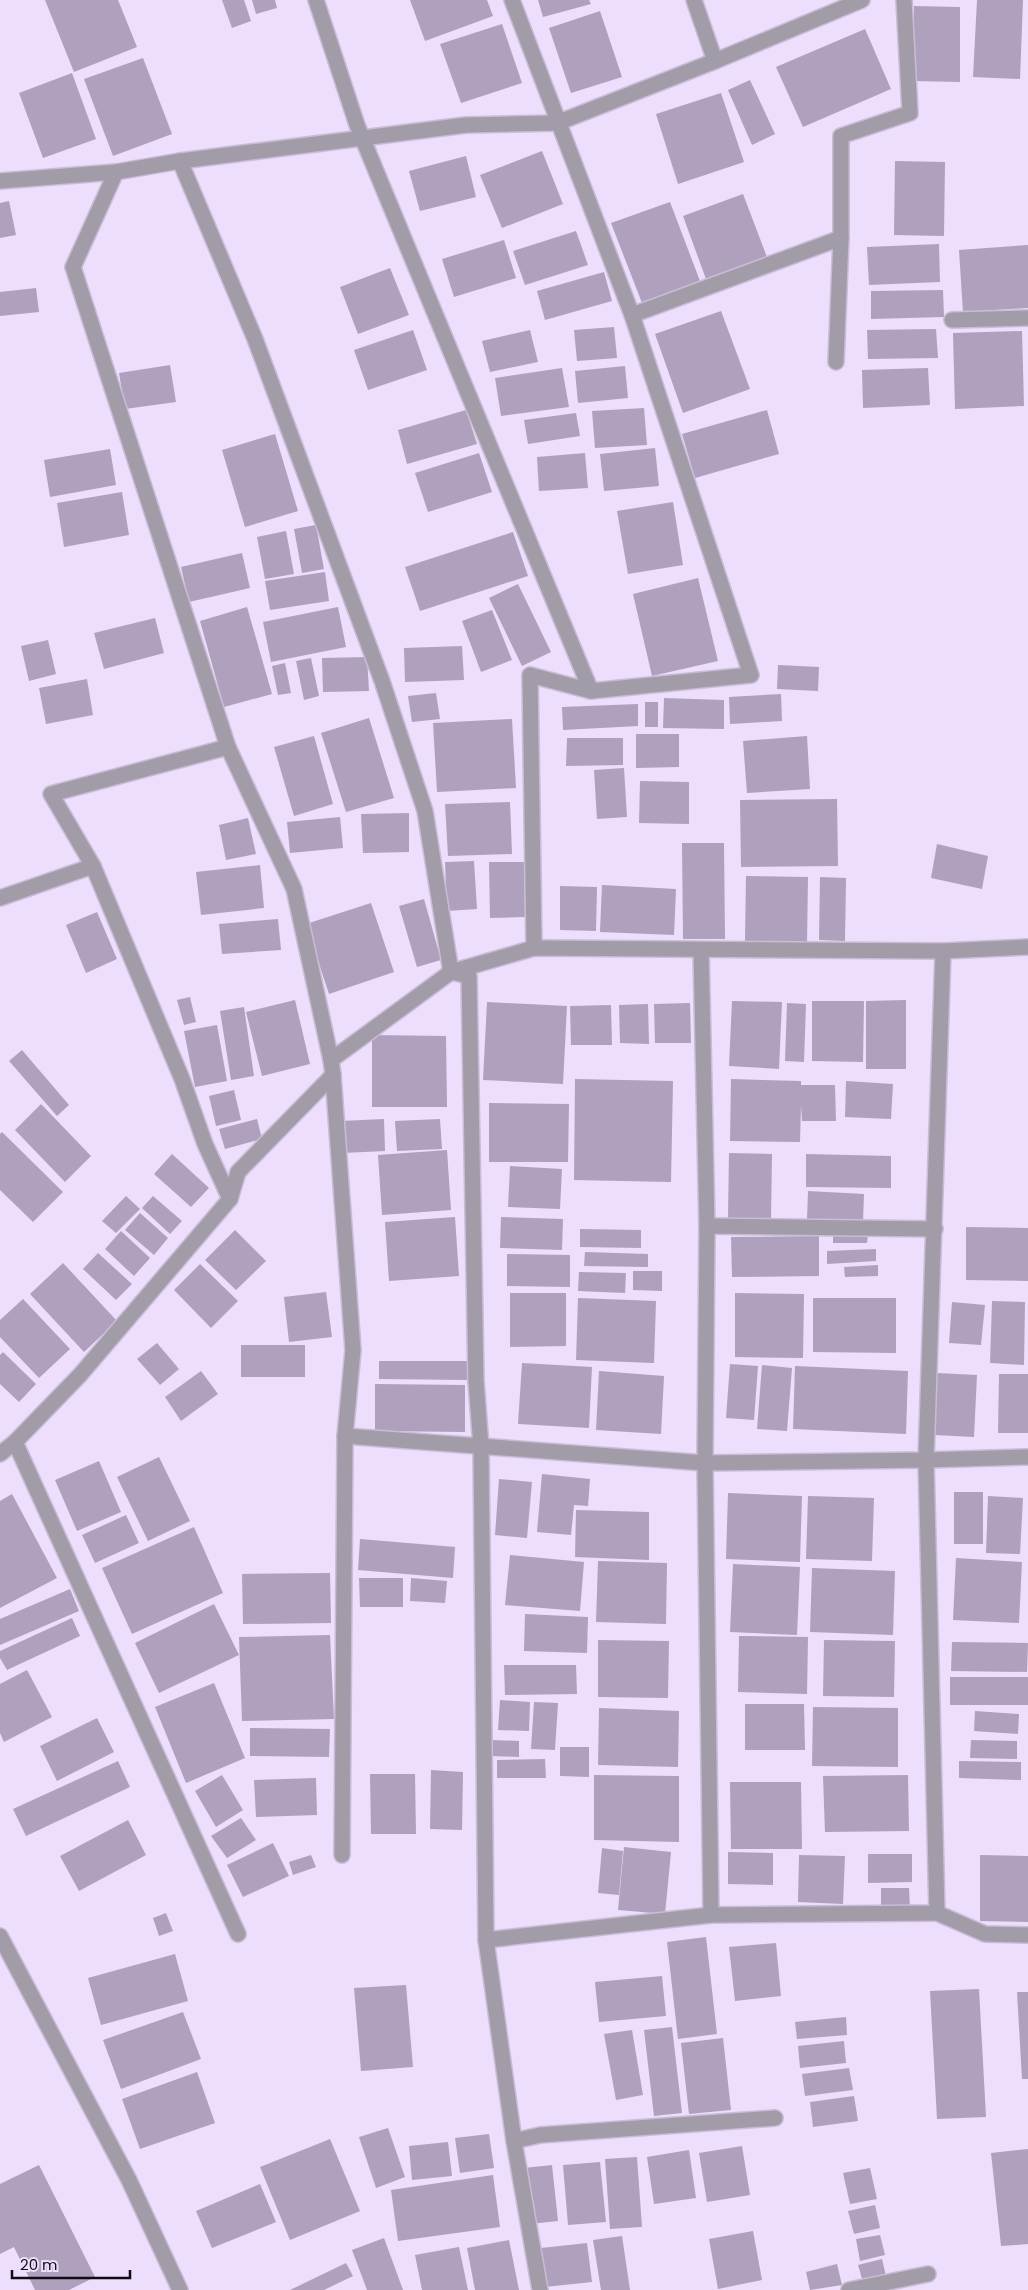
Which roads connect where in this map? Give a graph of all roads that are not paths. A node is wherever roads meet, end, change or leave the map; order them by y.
1 (316, 0) edge
2 (512, 0) edge
3 (694, 0) edge
4 (862, 0) edge
5 (904, 0) edge
6 (715, 61) junction
7 (557, 123) junction
8 (364, 139) junction
9 (180, 161) junction
10 (116, 172) junction
11 (0, 181) edge
12 (841, 238) junction
13 (632, 315) junction
14 (1028, 318) edge
15 (952, 320) dead end
16 (836, 362) dead end
17 (591, 691) junction
18 (228, 747) junction
19 (93, 866) junction
20 (0, 898) edge
21 (1028, 947) edge
22 (534, 948) junction
23 (702, 950) junction
24 (943, 951) junction
25 (451, 972) junction
26 (332, 1067) junction
27 (230, 1199) junction
28 (707, 1226) junction
29 (935, 1229) junction
30 (344, 1436) junction
31 (15, 1442) junction
32 (481, 1447) junction
33 (0, 1454) edge
34 (1028, 1458) edge
35 (926, 1460) junction
36 (705, 1463) junction
37 (342, 1855) dead end
38 (937, 1913) junction
39 (712, 1915) junction
40 (238, 1934) dead end
41 (1028, 1935) edge
42 (0, 1936) edge
43 (486, 1940) junction
44 (776, 2118) dead end
45 (514, 2141) junction
46 (928, 2274) dead end
47 (180, 2290) edge
48 (540, 2290) edge
49 (849, 2290) edge

1 - 8 street
2 - 7 street
3 - 6 street
4 - 6 street
5 - 12 street
6 - 7 street
7 - 8 street
7 - 13 street
8 - 9 street
8 - 17 street
9 - 10 street
9 - 25 street
10 - 11 street
10 - 18 street
12 - 13 street
12 - 16 street
13 - 17 street
14 - 15 street
17 - 22 street
18 - 19 street
18 - 26 street
19 - 20 street
19 - 27 street
21 - 24 street
22 - 23 street
22 - 25 street
23 - 24 street
23 - 28 street
24 - 29 street
25 - 26 street
25 - 32 street
26 - 27 street
26 - 30 street
27 - 31 street
28 - 29 street
28 - 36 street
29 - 35 street
30 - 32 street
30 - 37 street
31 - 33 street
31 - 40 street
32 - 36 street
32 - 43 street
34 - 35 street
35 - 36 street
35 - 38 street
36 - 39 street
38 - 39 street
38 - 41 street
39 - 43 street
42 - 47 street
43 - 45 street
44 - 45 street
45 - 48 street
46 - 49 street

